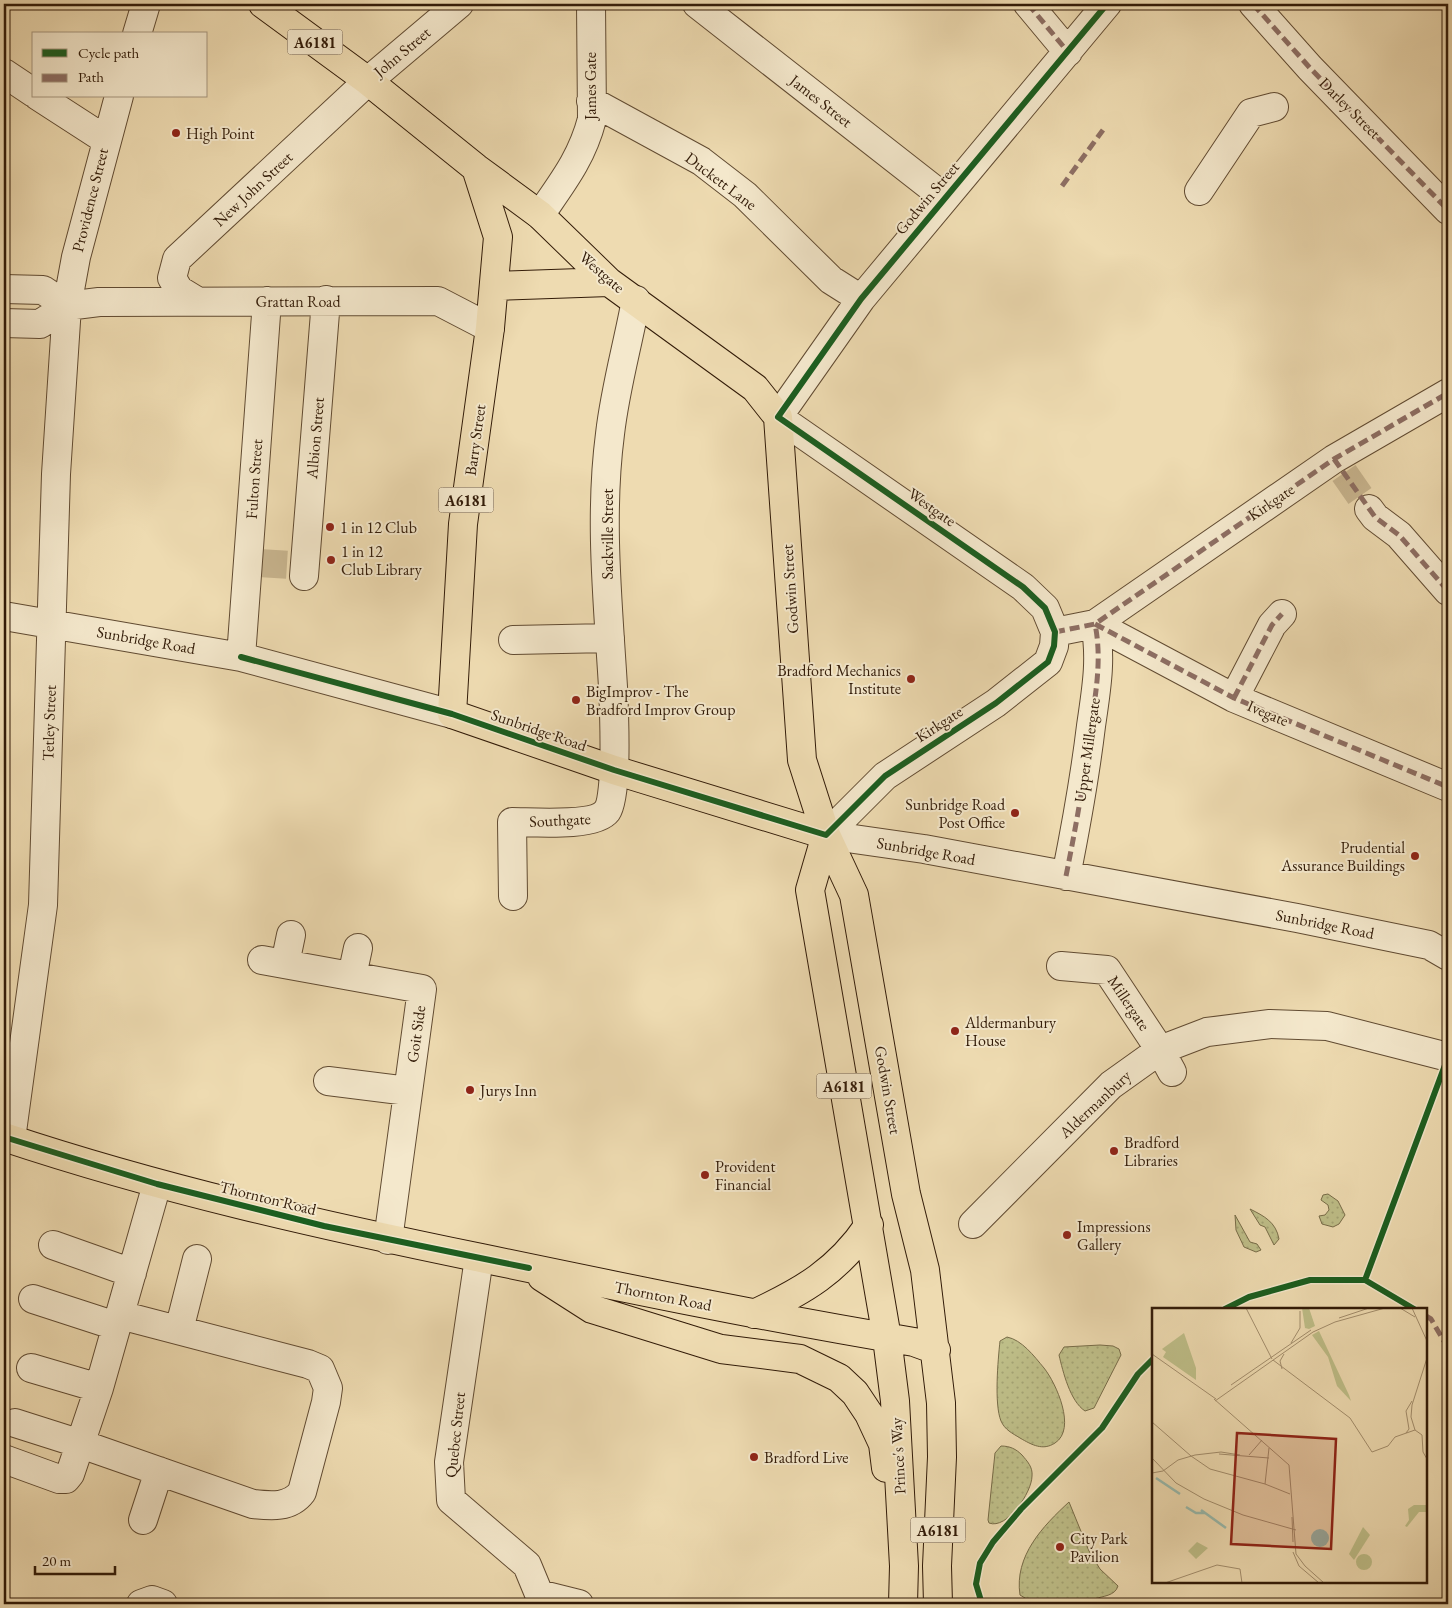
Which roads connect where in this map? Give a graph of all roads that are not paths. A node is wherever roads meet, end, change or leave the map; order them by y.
1 (146, 4) edge
2 (263, 4) edge
3 (459, 4) edge
4 (591, 4) edge
5 (697, 4) edge
6 (1028, 4) edge
7 (1107, 4) edge
8 (1253, 4) edge
9 (138, 32) edge
10 (1068, 52) junction
11 (4, 73) edge
12 (368, 81) junction
13 (32, 92) edge
14 (41, 98) edge
15 (118, 98) edge
16 (591, 101) junction
17 (1274, 107) dead end
18 (106, 140) junction
19 (476, 168) junction
20 (1199, 191) dead end
21 (945, 198) junction
22 (1448, 210) edge
23 (540, 215) junction
24 (177, 260) junction
25 (609, 282) junction
26 (494, 286) junction
27 (4, 289) edge
28 (860, 299) junction
29 (326, 300) junction
30 (636, 300) junction
31 (197, 301) junction
32 (267, 301) junction
33 (99, 302) junction
34 (67, 306) junction
35 (4, 323) edge
36 (490, 328) junction
37 (1448, 393) edge
38 (778, 417) junction
39 (1369, 509) tunnel mouth
40 (300, 569) dead end
41 (1448, 590) edge
42 (1282, 614) dead end
43 (4, 616) edge
44 (52, 624) junction
45 (1095, 624) junction
46 (1056, 632) junction
47 (610, 638) junction
48 (513, 640) dead end
49 (242, 657) junction
50 (1234, 698) junction
51 (452, 714) junction
52 (614, 770) junction
53 (1448, 787) edge
54 (826, 835) junction
55 (1066, 876) junction
56 (513, 896) dead end
57 (290, 935) dead end
58 (358, 948) dead end
59 (1448, 956) edge
60 (1061, 966) dead end
61 (352, 976) junction
62 (1448, 1057) edge
63 (1166, 1061) junction
64 (328, 1081) dead end
65 (408, 1091) junction
66 (8, 1138) edge
67 (157, 1184) junction
68 (973, 1224) dead end
69 (869, 1225) junction
70 (388, 1240) junction
71 (53, 1245) dead end
72 (479, 1258) junction
73 (197, 1259) dead end
74 (529, 1268) junction
75 (132, 1273) junction
76 (33, 1299) dead end
77 (754, 1314) junction
78 (118, 1320) junction
79 (178, 1330) junction
80 (887, 1338) junction
81 (936, 1350) junction
82 (31, 1368) dead end
83 (99, 1388) junction
84 (15, 1423) dead end
85 (82, 1444) junction
86 (4, 1459) edge
87 (159, 1471) junction
88 (143, 1520) dead end
89 (902, 1532) junction
90 (141, 1604) edge
91 (163, 1604) edge
92 (579, 1604) edge
93 (903, 1604) edge
94 (938, 1604) edge

1 - 9 street
2 - 12 main road, Westgate / A6181
3 - 12 street, John Street
4 - 16 street, James Gate
5 - 21 street, James Street
6 - 10 street
7 - 10 street, Godwin Street
8 - 22 street, Darley Street
10 - 21 street, Godwin Street
11 - 13 street
12 - 19 main road, Westgate / A6181
12 - 24 street, New John Street
14 - 18 street
15 - 18 street, Providence Street
16 - 23 street, James Gate
16 - 28 street, Duckett Lane
17 - 20 street
18 - 34 street, Providence Street
19 - 23 main road, Westgate / A6181
19 - 26 main road, A6181
21 - 28 street, Godwin Street
23 - 25 main road, Westgate / A6181
24 - 31 street
24 - 33 street, Grattan Road
25 - 26 main road
25 - 30 main road, Westgate / A6181
26 - 36 main road, Barry Street / A6181
27 - 34 street
28 - 38 street, Godwin Street
29 - 32 street, Grattan Road
29 - 36 street, Grattan Road
29 - 40 street, Albion Street
30 - 38 main road, Westgate / A6181
30 - 47 street, Sackville Street
31 - 32 street, Grattan Road
31 - 33 street, Grattan Road
32 - 49 street, Fulton Street
33 - 34 street, Grattan Road
34 - 35 street, Grattan Road
34 - 44 street, Tetley Street
36 - 51 main road, Barry Street / A6181
37 - 45 street, Kirkgate
38 - 46 street, Westgate
38 - 54 main road, Godwin Street / A6181
39 - 41 street
42 - 50 street
43 - 44 street, Sunbridge Road
44 - 49 street, Sunbridge Road
44 - 66 street, Tetley Street
45 - 46 street, Kirkgate
45 - 50 street, Ivegate
45 - 55 street, Upper Millergate
46 - 54 street, Kirkgate
47 - 48 street
47 - 52 street, Sackville Street
49 - 51 street, Sunbridge Road
50 - 53 street, Ivegate
51 - 52 main road, Sunbridge Road
52 - 54 main road, Sunbridge Road
52 - 56 street, Southgate
54 - 55 street, Sunbridge Road
54 - 69 main road, A6181
54 - 81 main road, Godwin Street / A6181
55 - 59 street, Sunbridge Road
57 - 61 street, Goit Side
58 - 61 street
60 - 63 street, Millergate
61 - 65 street, Goit Side
62 - 63 street, Aldermanbury
63 - 68 street, Aldermanbury
64 - 65 street
65 - 70 street, Goit Side
66 - 67 main road, Thornton Road
67 - 70 main road, Thornton Road
67 - 75 street
69 - 77 main road
69 - 80 main road, A6181
70 - 72 main road, Thornton Road
71 - 75 street
72 - 74 main road, Thornton Road
72 - 92 street, Quebec Street
73 - 79 street
74 - 77 main road, Thornton Road
74 - 89 main road
75 - 78 street
76 - 78 street
77 - 80 main road, Thornton Road
78 - 79 street
78 - 83 street
79 - 87 street
80 - 81 main road, Thornton Road
80 - 89 main road, Prince's Way / A6181
81 - 94 main road, A6181
82 - 83 street
83 - 85 street
84 - 85 street
85 - 86 street
85 - 87 street
87 - 88 street
89 - 93 main road, Prince's Way / A6181
90 - 91 street

